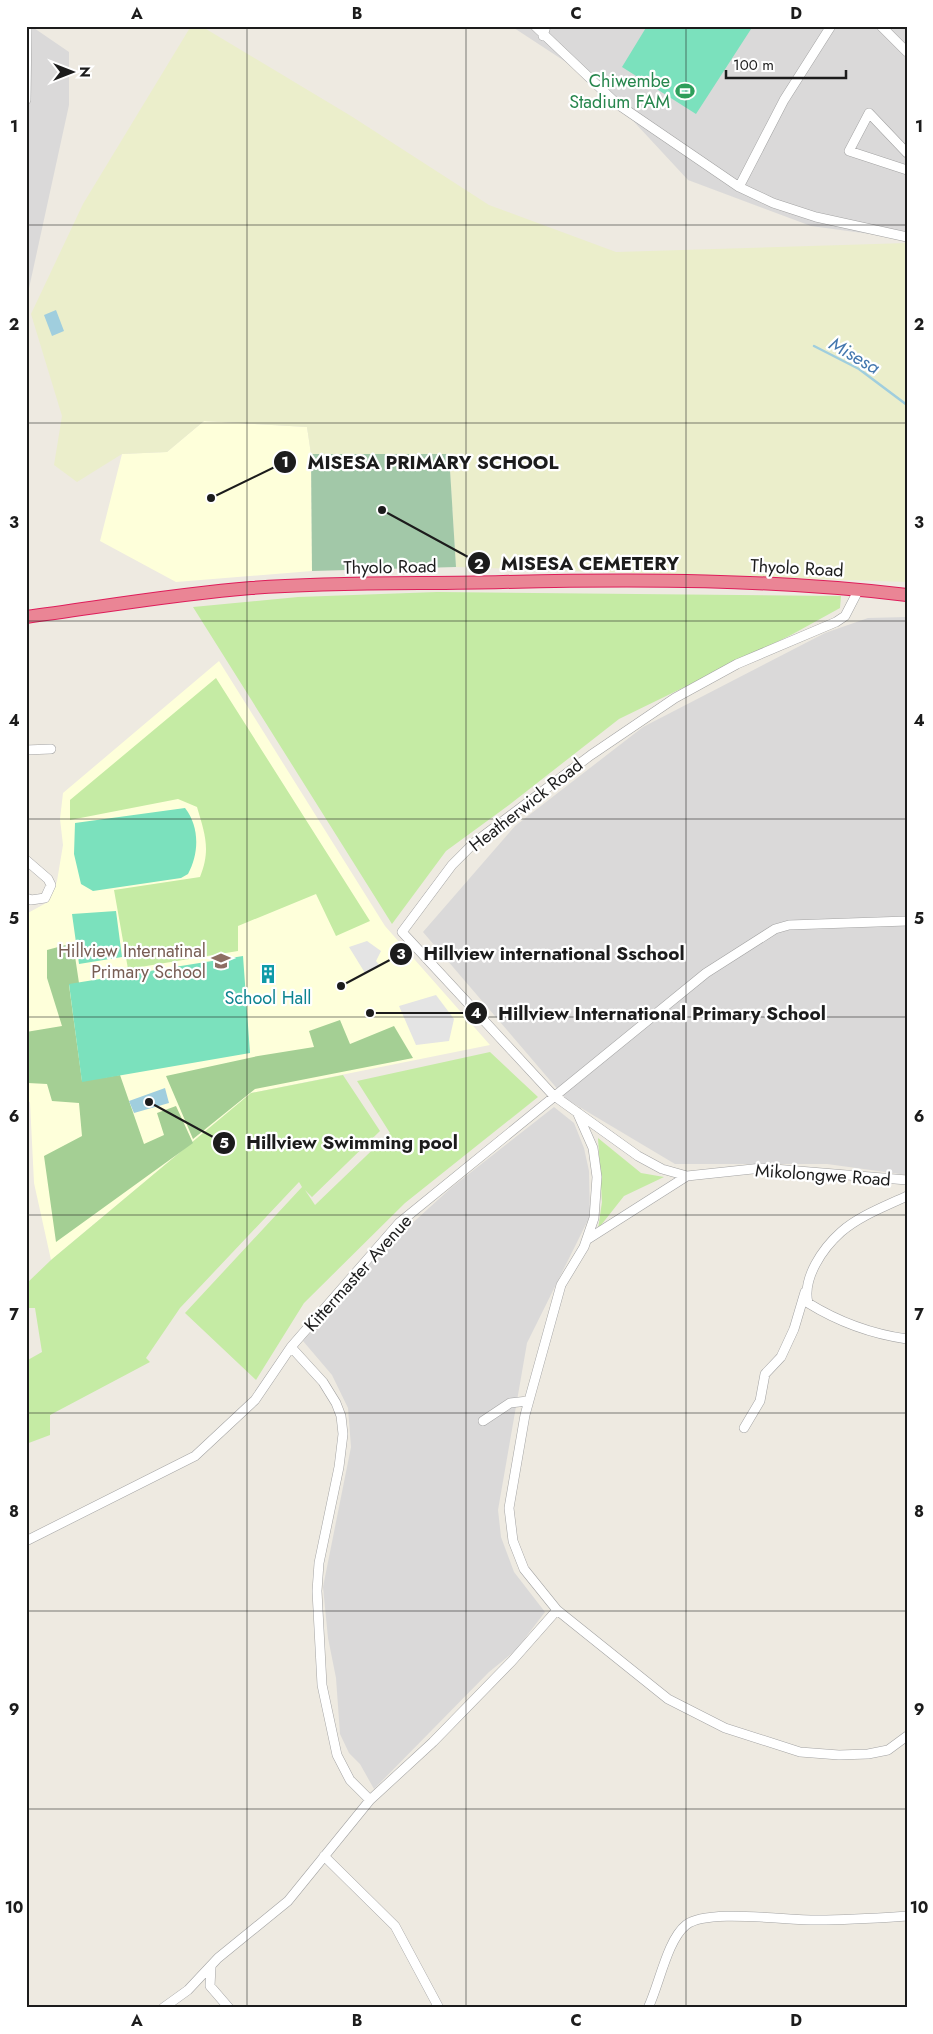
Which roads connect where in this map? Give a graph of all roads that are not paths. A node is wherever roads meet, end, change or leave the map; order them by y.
1 (27, 26) edge
2 (535, 26) edge
3 (546, 26) edge
4 (831, 26) edge
5 (882, 26) edge
6 (543, 36) junction
7 (907, 52) edge
8 (26, 100) edge
9 (907, 152) edge
10 (907, 170) edge
11 (739, 187) junction
12 (907, 237) edge
13 (859, 589) junction
14 (907, 595) edge
15 (26, 617) edge
16 (51, 749) dead end
17 (26, 750) edge
18 (26, 860) edge
19 (26, 898) edge
20 (907, 921) edge
21 (553, 1095) junction
22 (576, 1110) junction
23 (687, 1176) junction
24 (907, 1180) edge
25 (907, 1196) edge
26 (587, 1239) junction
27 (806, 1289) junction
28 (907, 1339) edge
29 (291, 1347) junction
30 (528, 1401) junction
31 (482, 1421) dead end
32 (744, 1428) dead end
33 (26, 1541) edge
34 (557, 1610) junction
35 (907, 1736) edge
36 (370, 1800) junction
37 (324, 1856) junction
38 (907, 1916) edge
39 (211, 1967) junction
40 (163, 2008) edge
41 (228, 2008) edge
42 (439, 2008) edge
43 (648, 2008) edge

1 - 8 street
2 - 6 street
3 - 6 street
4 - 11 street
5 - 7 street
6 - 11 street
9 - 10 street
11 - 12 street
13 - 14 highway, Thyolo Road
13 - 15 highway, Thyolo Road
13 - 21 street, Heatherwick Road
16 - 17 street
18 - 19 street
20 - 21 street, Kittermaster Avenue
21 - 22 street, Mikolongwe Road
21 - 29 street, Kittermaster Avenue
22 - 23 street, Mikolongwe Road
22 - 26 street
23 - 24 street, Mikolongwe Road
23 - 26 street
25 - 27 street
26 - 30 street
27 - 28 street
27 - 32 street
29 - 33 street, Kittermaster Avenue
29 - 36 street
30 - 31 street
30 - 34 street
34 - 35 street
34 - 36 street
36 - 37 street
37 - 39 street
37 - 42 street
38 - 43 street
39 - 40 street
39 - 41 street

